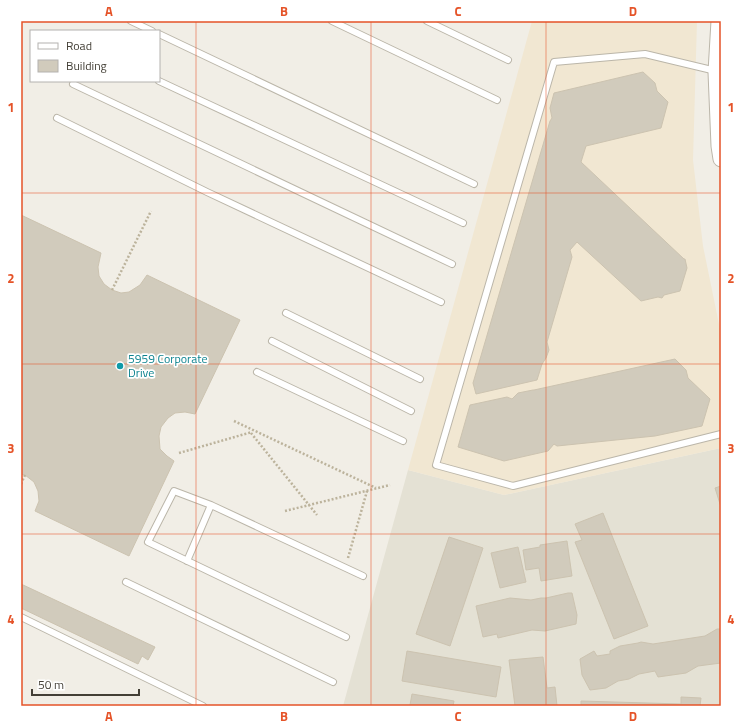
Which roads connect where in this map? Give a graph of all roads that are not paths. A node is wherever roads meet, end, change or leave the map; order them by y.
1 (131, 21) edge
2 (332, 21) edge
3 (427, 21) edge
4 (719, 21) edge
5 (150, 30) edge
6 (160, 34) edge
7 (508, 60) dead end
8 (719, 72) edge
9 (160, 81) edge
10 (73, 84) dead end
11 (497, 100) dead end
12 (57, 118) dead end
13 (721, 159) edge
14 (474, 184) dead end
15 (463, 223) dead end
16 (452, 264) dead end
17 (441, 302) dead end
18 (286, 313) dead end
19 (272, 342) dead end
20 (257, 372) dead end
21 (420, 379) dead end
22 (411, 411) dead end
23 (721, 434) edge
24 (402, 441) dead end
25 (211, 505) junction
26 (187, 561) junction
27 (363, 576) dead end
28 (126, 582) dead end
29 (21, 617) edge
30 (346, 638) dead end
31 (333, 682) dead end
32 (203, 706) edge

1 - 5 lane
2 - 11 lane
3 - 7 lane
4 - 8 street
6 - 14 lane
8 - 13 street
8 - 23 lane
9 - 15 lane
10 - 16 lane
12 - 17 lane
18 - 21 lane
19 - 22 lane
20 - 24 lane
25 - 26 lane
25 - 26 lane
25 - 27 lane
26 - 30 lane
28 - 31 lane
29 - 32 lane

